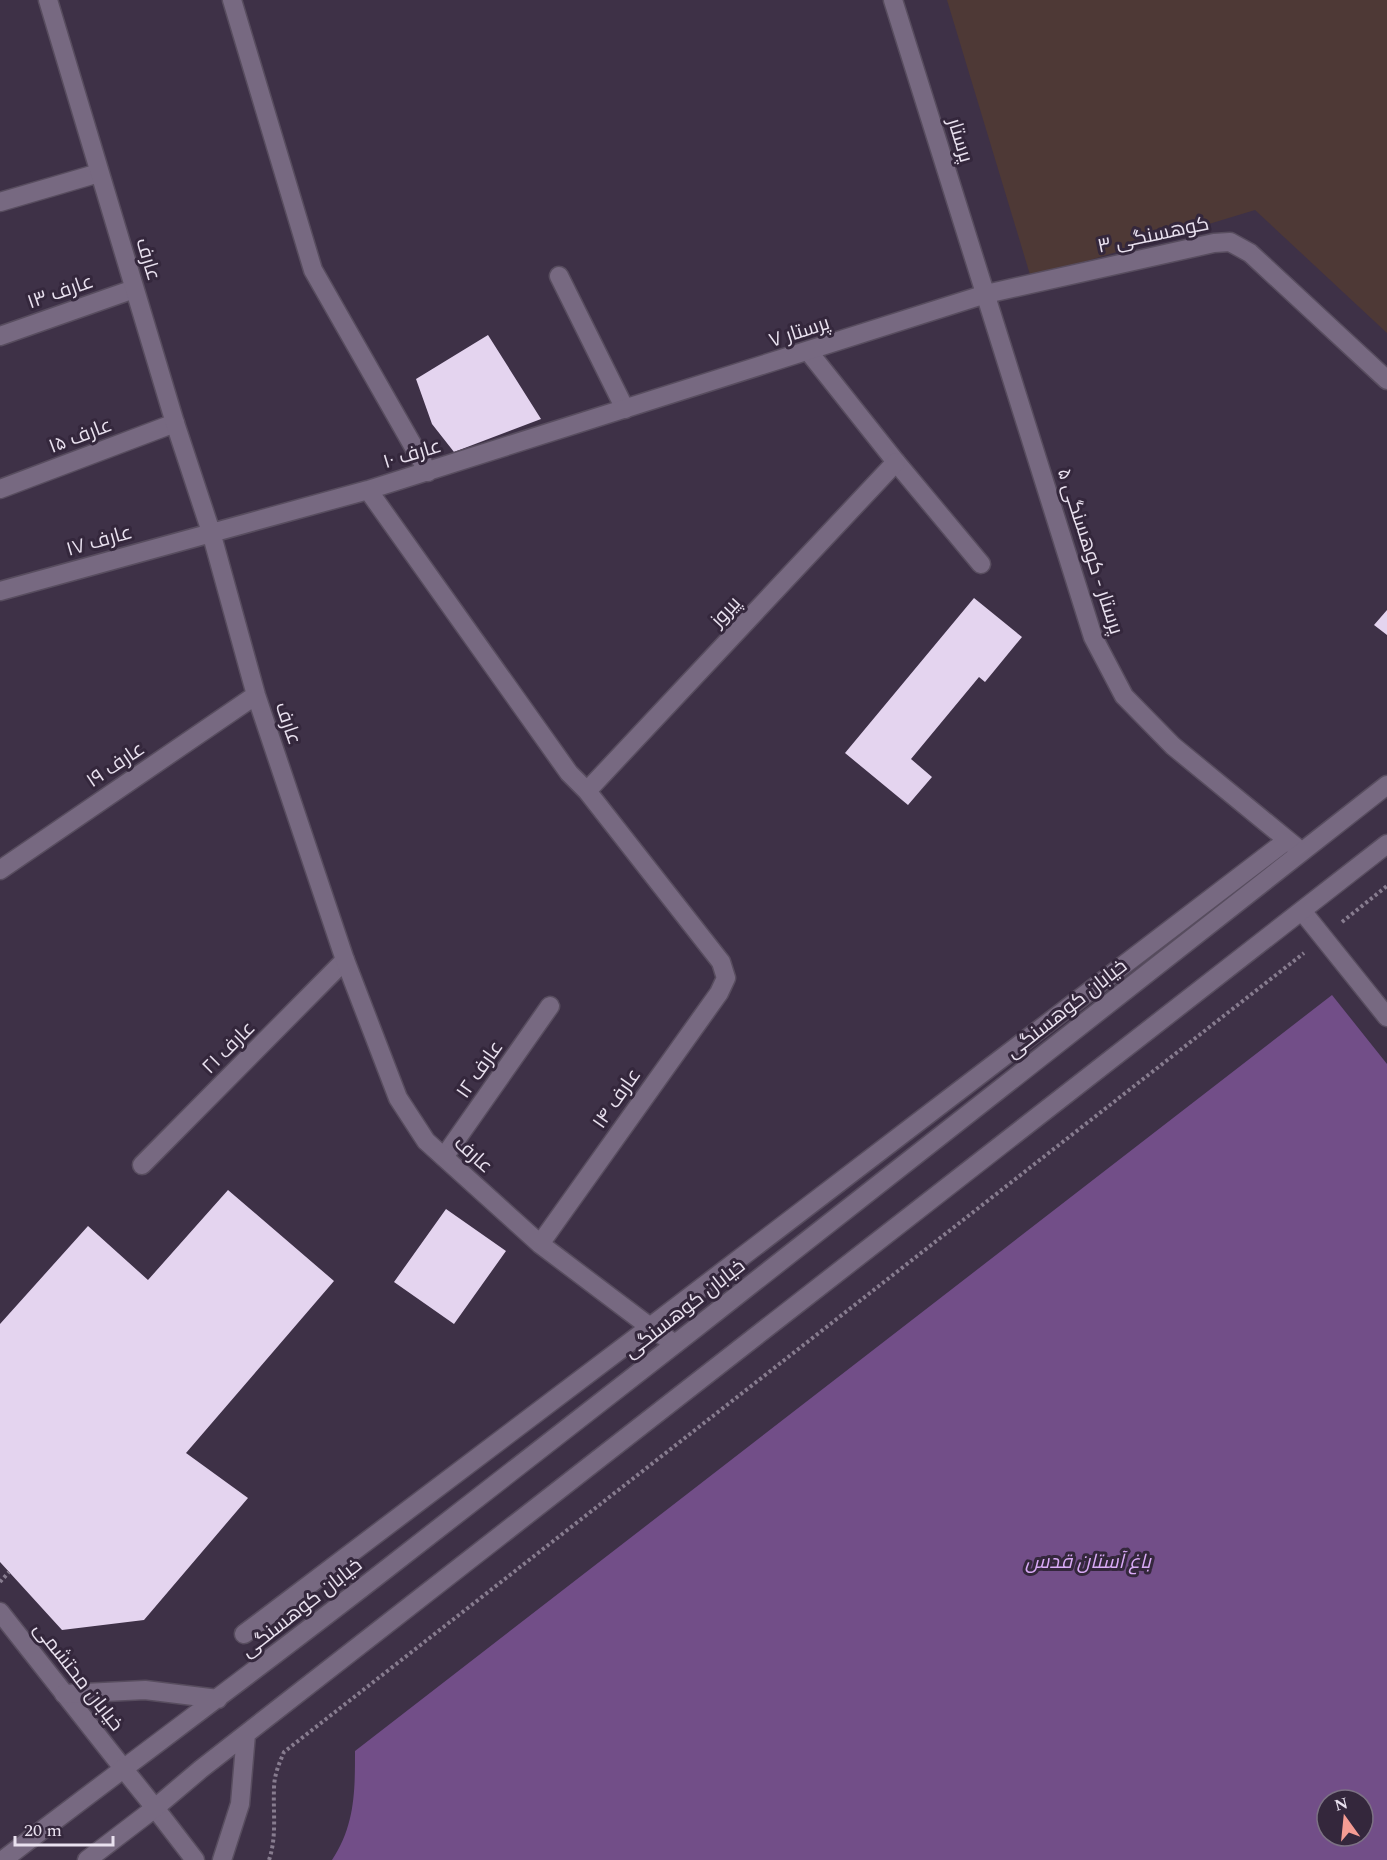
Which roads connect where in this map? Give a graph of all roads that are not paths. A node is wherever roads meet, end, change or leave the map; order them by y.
1 (48, 0) edge
2 (232, 0) edge
3 (893, 0) edge
4 (99, 173) junction
5 (0, 202) edge
6 (559, 276) dead end
7 (134, 289) junction
8 (986, 294) junction
9 (0, 336) edge
10 (808, 351) junction
11 (1387, 380) edge
12 (626, 409) junction
13 (175, 423) junction
14 (896, 462) junction
15 (428, 472) junction
16 (0, 489) edge
17 (368, 490) junction
18 (211, 532) junction
19 (981, 564) dead end
20 (0, 591) edge
21 (256, 694) junction
22 (1387, 784) edge
23 (587, 791) junction
24 (1286, 841) junction
25 (1387, 844) edge
26 (1302, 851) junction
27 (0, 870) edge
28 (1302, 911) junction
29 (345, 960) junction
30 (550, 1006) dead end
31 (1387, 1017) edge
32 (444, 1157) junction
33 (142, 1165) dead end
34 (540, 1244) junction
35 (650, 1327) junction
36 (675, 1344) junction
37 (0, 1612) edge
38 (244, 1634) dead end
39 (64, 1694) junction
40 (218, 1699) junction
41 (246, 1734) junction
42 (123, 1768) junction
43 (155, 1808) junction
44 (3, 1860) edge
45 (87, 1860) edge
46 (195, 1860) edge
47 (222, 1860) edge

1 - 4 street, عارف
2 - 15 street
3 - 8 street, پرستار
4 - 5 street
4 - 7 street, عارف
6 - 12 street
7 - 9 street, عارف ۱۳
7 - 13 street, عارف
8 - 10 street, پرستار ۷
8 - 11 street, کوهسنگی ۳
8 - 24 street, پرستار - کوهسنگی ۵
10 - 12 street, پرستار ۷
10 - 14 street
12 - 15 street, عارف ۱۰
13 - 16 street, عارف ۱۵
13 - 18 street, عارف
14 - 19 street
14 - 23 street, پیروز
15 - 17 street, عارف ۱۰
17 - 18 street, عارف ۱۰
17 - 23 street
18 - 20 street, عارف ۱۷
18 - 21 street, عارف
21 - 27 street, عارف ۱۹
21 - 29 street, عارف
22 - 26 street, خیابان کوهسنگی
23 - 34 street, عارف ۱۴
24 - 26 street, پرستار - کوهسنگی ۵
24 - 35 street
25 - 28 street
26 - 36 street, خیابان کوهسنگی
28 - 31 street
28 - 41 street
29 - 32 street, عارف
29 - 33 street, عارف ۲۱
30 - 32 street, عارف ۱۲
32 - 34 street, عارف
34 - 35 street, عارف
35 - 36 street, عارف
35 - 38 street
36 - 40 street, خیابان کوهسنگی
37 - 39 street, خیابان محتشمی
39 - 40 street
39 - 42 street, خیابان محتشمی
40 - 42 street, خیابان کوهسنگی
41 - 43 street
41 - 47 street
42 - 43 street, خیابان محتشمی
42 - 44 street, خیابان کوهسنگی
43 - 45 street
43 - 46 street, خیابان محتشمی

